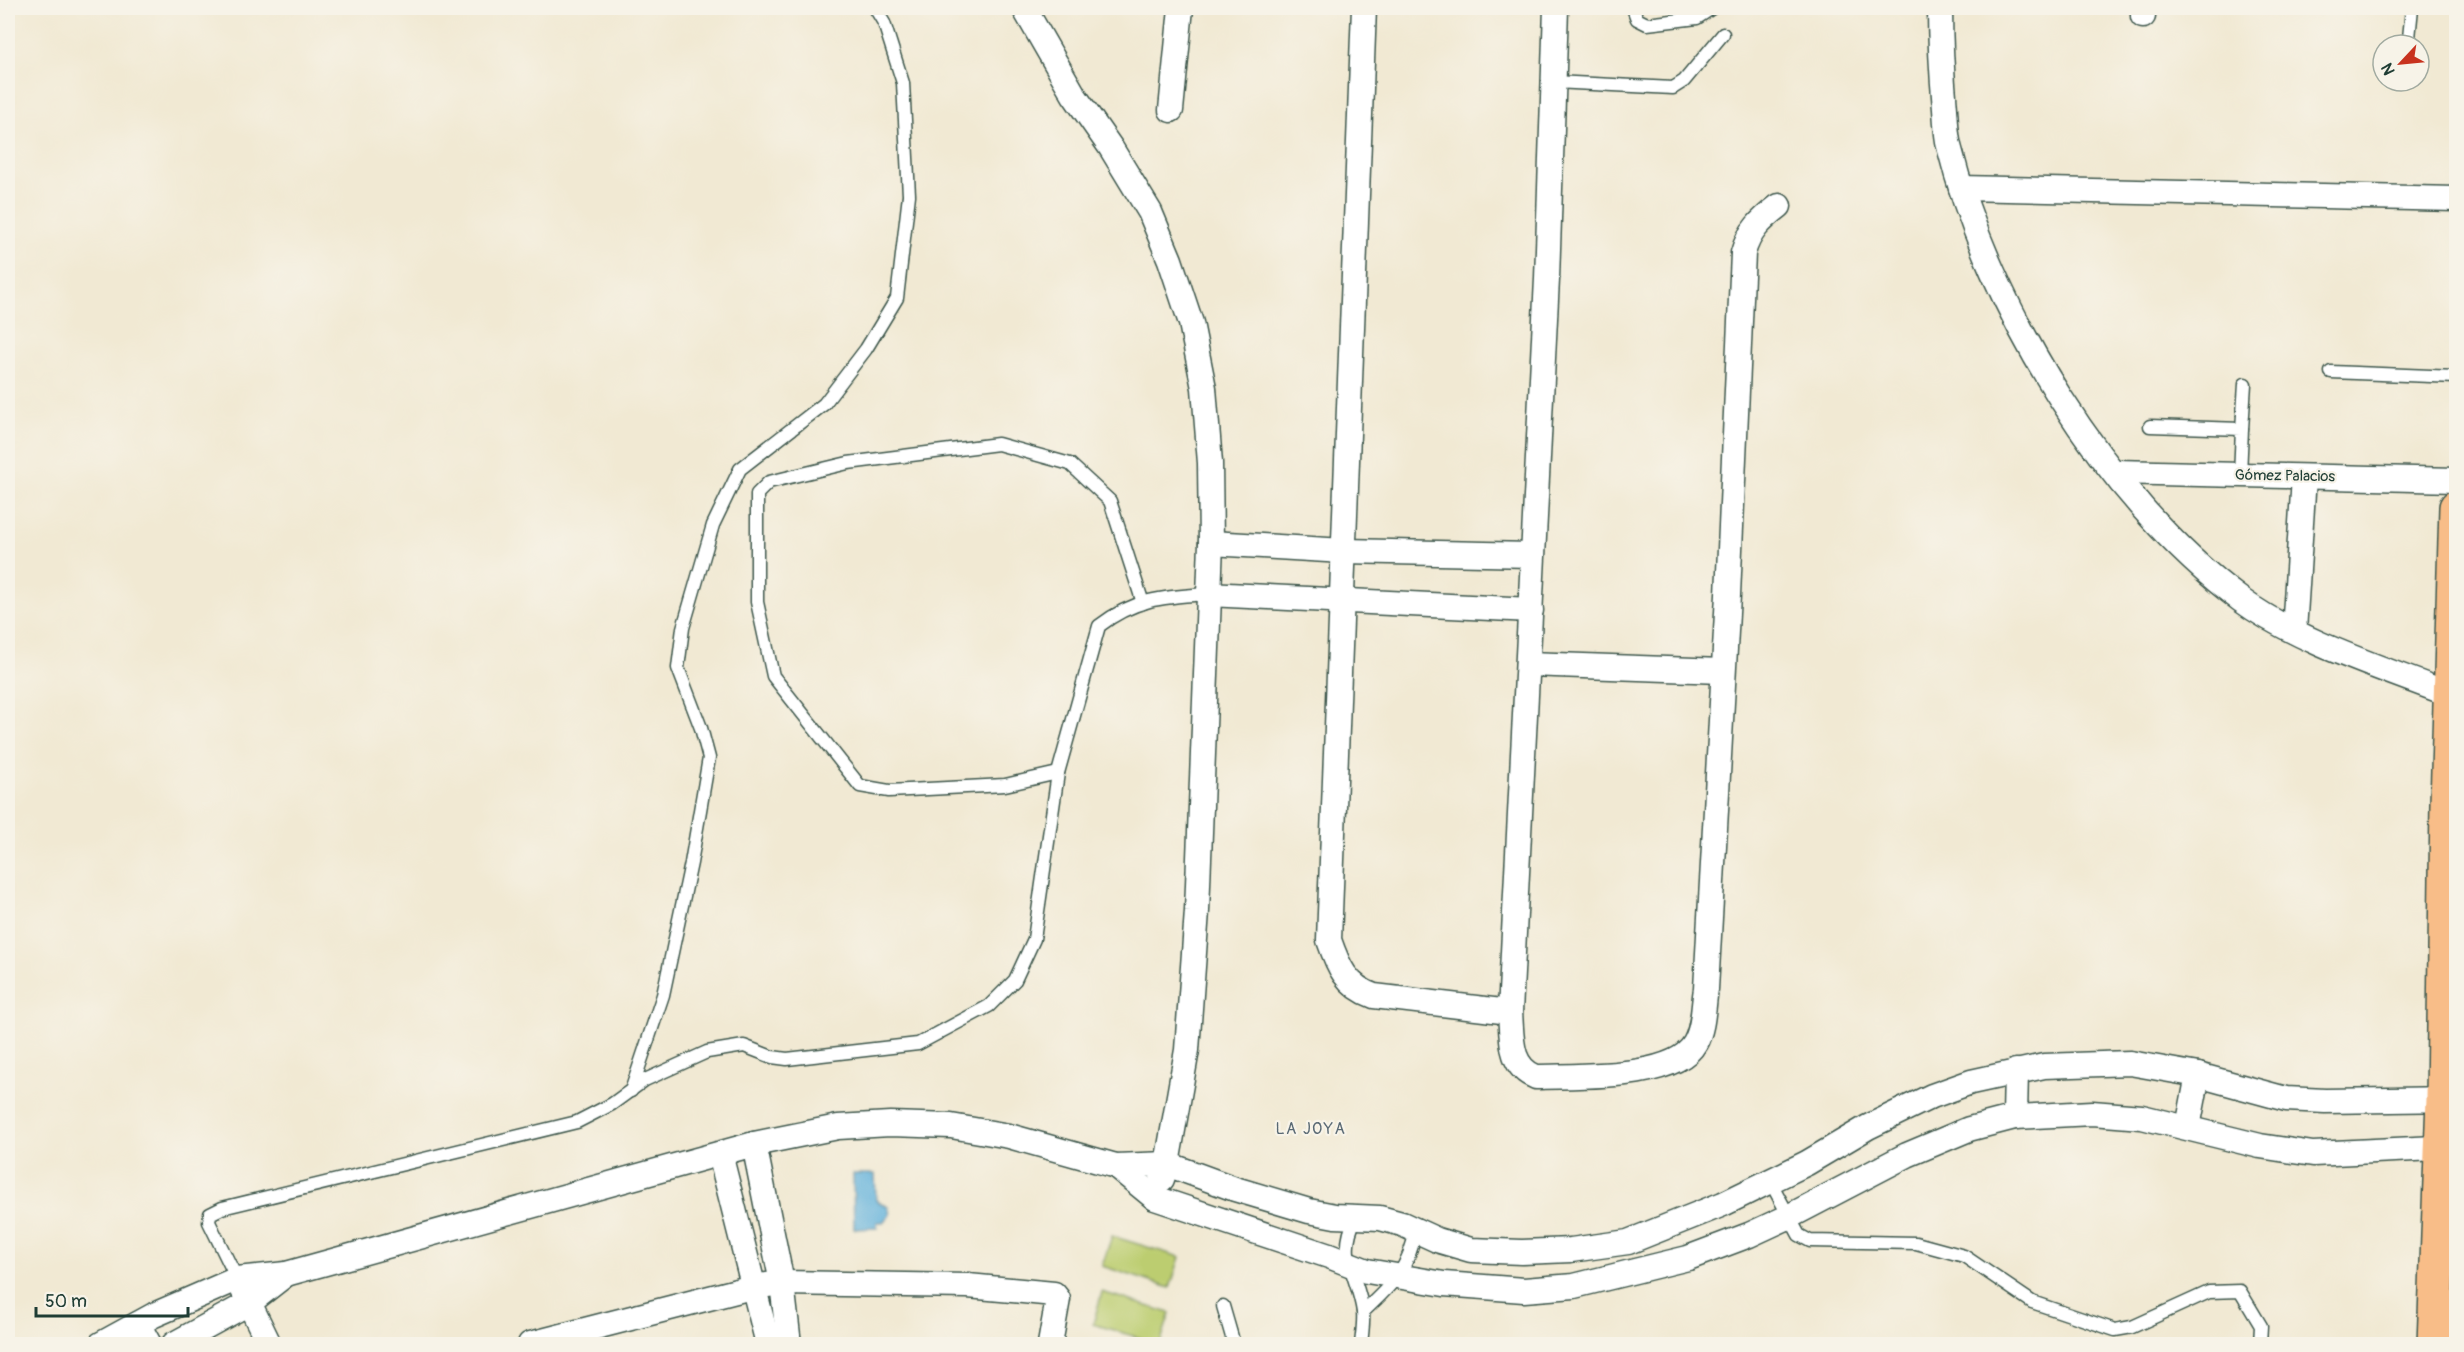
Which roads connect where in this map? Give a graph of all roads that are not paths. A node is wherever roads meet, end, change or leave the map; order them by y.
1 (875, 8) edge
2 (1024, 8) edge
3 (1182, 8) edge
4 (1364, 8) edge
5 (1556, 8) edge
6 (1633, 8) edge
7 (1712, 8) edge
8 (1940, 8) edge
9 (2412, 8) edge
10 (2410, 33) edge
11 (1723, 34) dead end
12 (1554, 82) junction
13 (1171, 110) dead end
14 (1961, 188) junction
15 (2457, 199) edge
16 (1779, 206) dead end
17 (2331, 372) dead end
18 (2457, 377) edge
19 (2245, 384) dead end
20 (2150, 426) dead end
21 (2242, 429) junction
22 (2115, 472) junction
23 (2240, 475) junction
24 (2304, 477) junction
25 (2457, 480) edge
26 (2457, 507) edge
27 (1211, 543) junction
28 (1344, 551) junction
29 (1532, 555) junction
30 (1208, 594) junction
31 (1342, 600) junction
32 (1143, 603) junction
33 (1531, 610) junction
34 (2294, 631) junction
35 (1528, 664) junction
36 (1722, 671) junction
37 (2451, 695) junction
38 (1058, 773) junction
39 (1510, 1012) junction
40 (2016, 1071) junction
41 (2198, 1075) junction
42 (631, 1091) junction
43 (2450, 1099) edge
44 (2015, 1117) junction
45 (2188, 1127) junction
46 (754, 1144) junction
47 (2448, 1147) edge
48 (720, 1154) junction
49 (1167, 1164) junction
50 (1116, 1166) junction
51 (1770, 1181) junction
52 (1155, 1198) junction
53 (1788, 1217) junction
54 (1356, 1218) junction
55 (770, 1227) junction
56 (1416, 1230) junction
57 (739, 1233) junction
58 (1349, 1265) junction
59 (286, 1274) junction
60 (1398, 1278) junction
61 (237, 1279) junction
62 (782, 1283) junction
63 (752, 1287) junction
64 (249, 1303) junction
65 (1223, 1306) dead end
66 (1363, 1312) junction
67 (143, 1334) edge
68 (105, 1343) edge
69 (174, 1344) edge
70 (269, 1344) edge
71 (530, 1344) edge
72 (768, 1344) edge
73 (789, 1344) edge
74 (1050, 1344) edge
75 (1234, 1344) edge
76 (1361, 1344) edge
77 (2260, 1344) edge
78 (2434, 1344) edge

1 - 42 lane
2 - 27 street
3 - 13 street
4 - 28 street
5 - 12 street
6 - 7 lane
8 - 14 street
9 - 10 lane
11 - 12 lane
12 - 29 street
14 - 15 street
14 - 22 street
16 - 36 street
17 - 18 lane
19 - 21 lane
20 - 21 lane
21 - 23 lane
22 - 23 street, Gómez Palacios
22 - 34 street
23 - 24 street, Gómez Palacios
24 - 25 street, Gómez Palacios
24 - 34 street
26 - 37 main road
27 - 28 street
27 - 30 street
28 - 29 street
28 - 31 street
29 - 33 street
30 - 31 street
30 - 32 lane
30 - 49 street
31 - 33 street
31 - 39 street
32 - 38 lane
32 - 38 lane
33 - 35 street
34 - 37 street
35 - 36 street
35 - 39 street
36 - 39 street
37 - 43 main road
38 - 42 lane
40 - 41 street
40 - 44 street
40 - 51 street
41 - 43 street
41 - 45 street
42 - 61 lane
43 - 47 main road
44 - 45 street
44 - 53 street
45 - 47 street
46 - 48 street
46 - 50 street
46 - 55 street
47 - 78 main road
48 - 57 street
48 - 59 street
49 - 50 street
49 - 52 street
49 - 54 street
50 - 52 street
51 - 53 lane
51 - 56 street
52 - 58 street
53 - 60 street
53 - 77 lane
54 - 56 street
54 - 58 lane
55 - 57 street
55 - 62 street
56 - 60 lane
57 - 63 street
58 - 60 street
58 - 66 lane
59 - 61 street
59 - 64 street
60 - 66 lane
61 - 64 street
61 - 67 street
62 - 63 street
62 - 73 street
62 - 74 street
63 - 71 street
63 - 72 street
64 - 69 street
64 - 70 street
65 - 75 lane
66 - 76 lane
67 - 68 street

